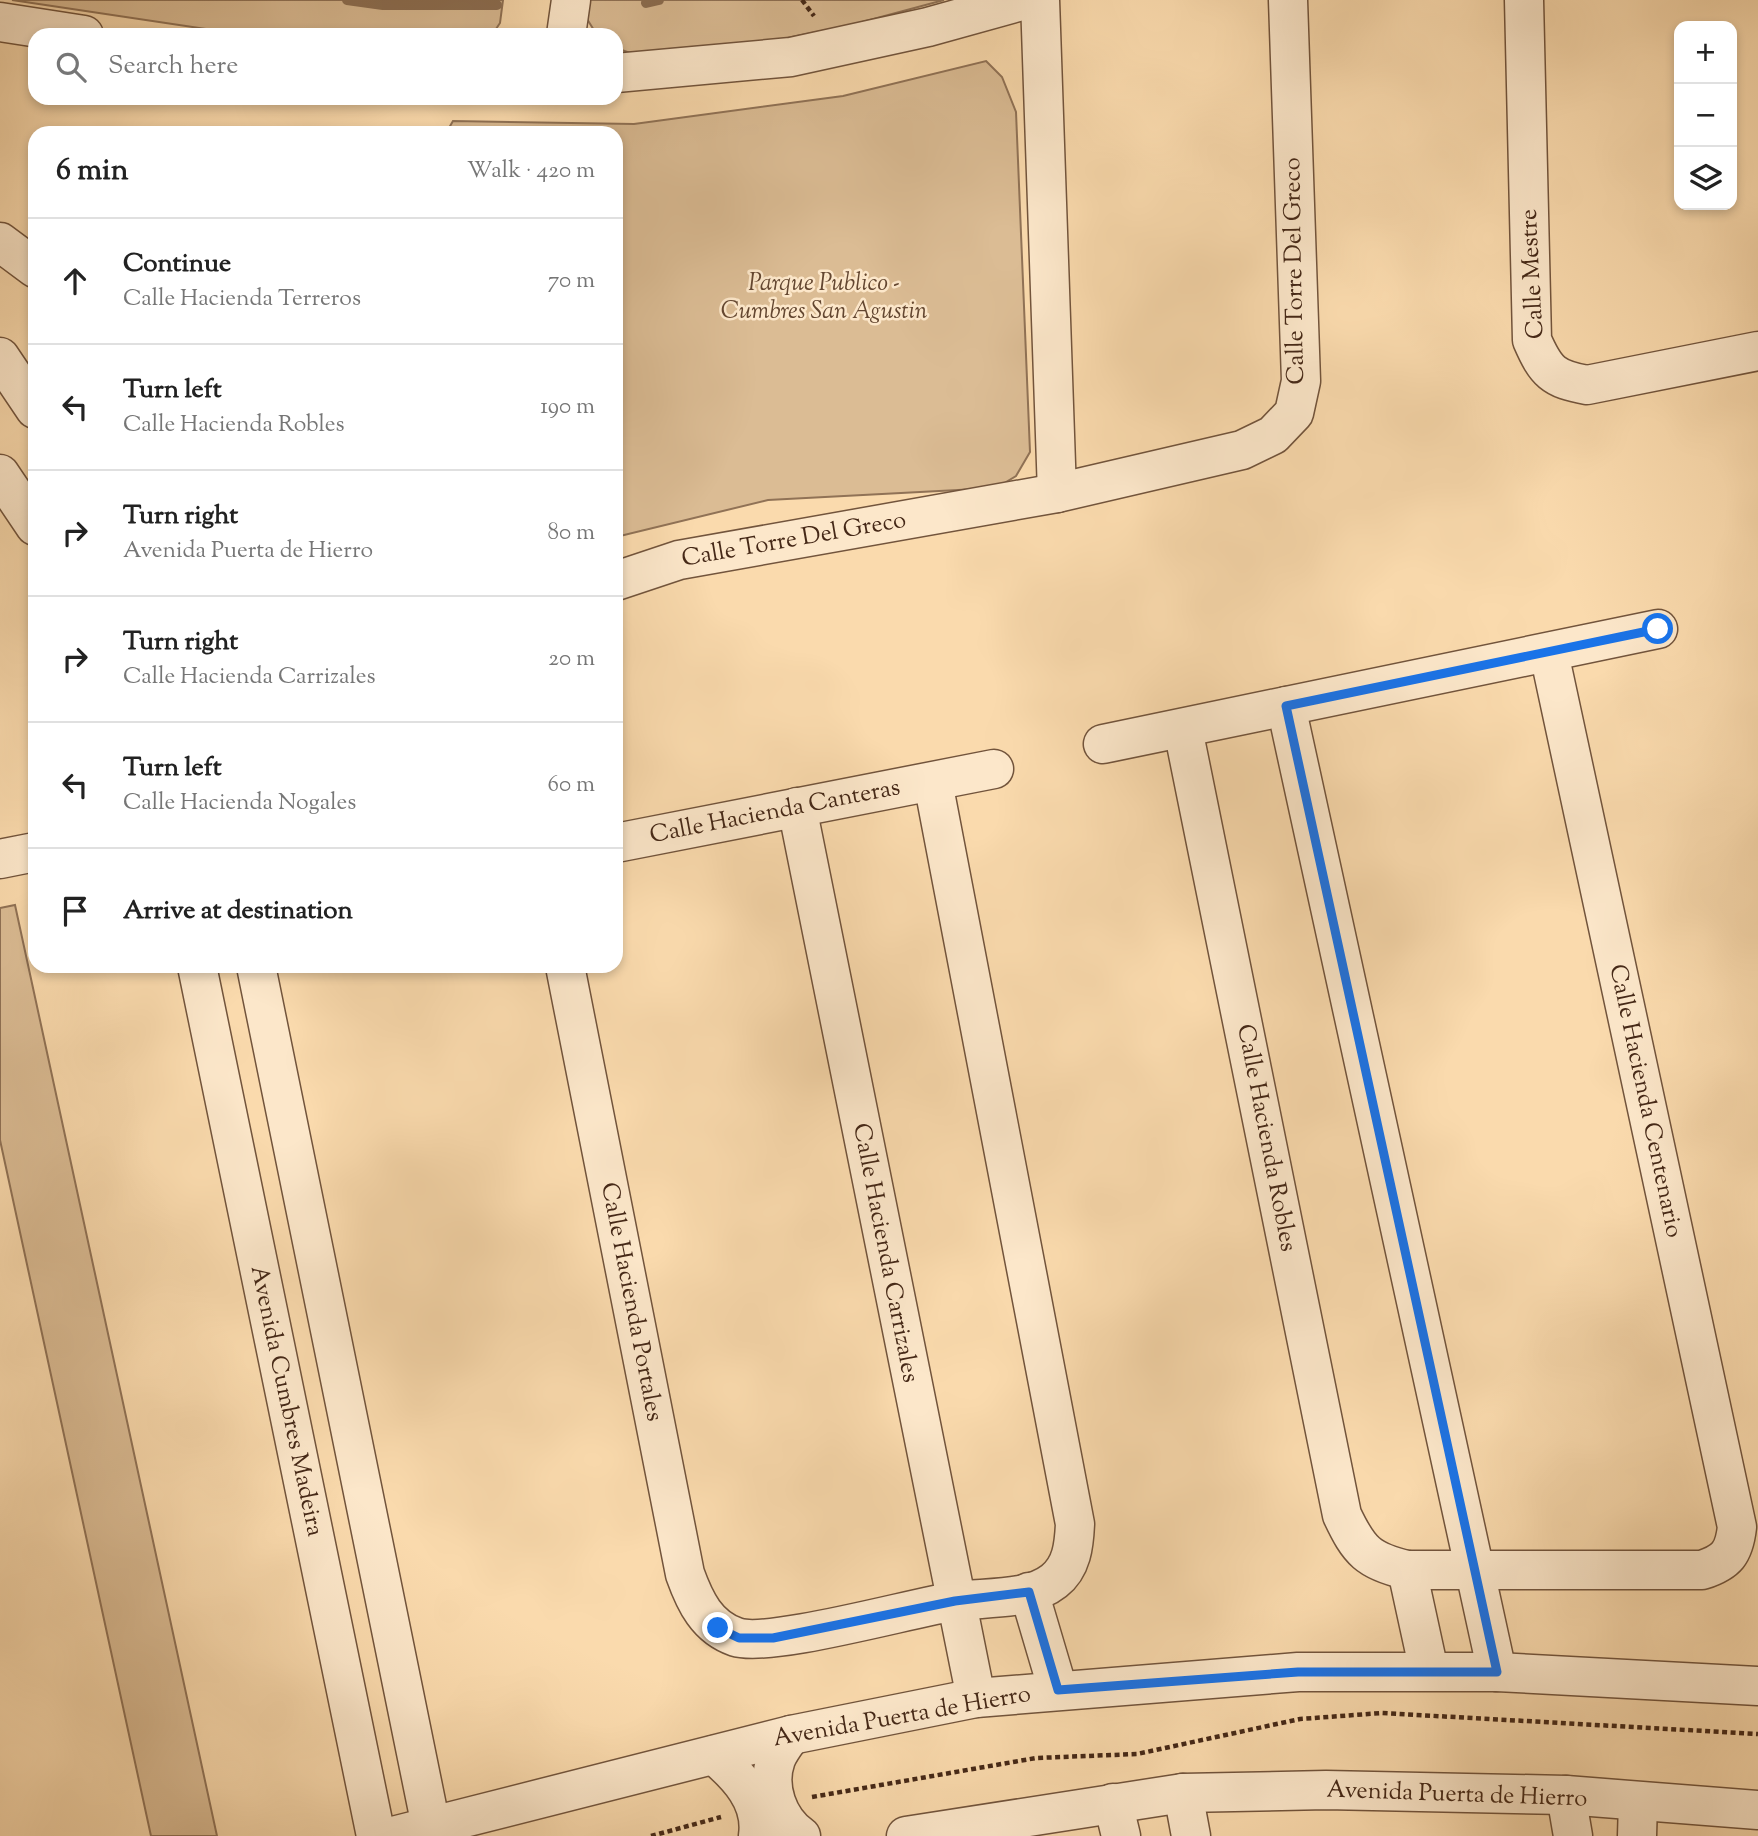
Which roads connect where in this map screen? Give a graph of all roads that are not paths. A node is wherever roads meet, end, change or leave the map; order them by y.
1 (571, 0) edge
2 (1025, 0) edge
3 (1040, 0) edge
4 (1288, 0) edge
5 (1524, 0) edge
6 (0, 22) edge
7 (39, 28) edge
8 (566, 28) edge
9 (623, 72) edge
10 (0, 242) edge
11 (28, 263) edge
12 (1758, 351) edge
13 (0, 356) edge
14 (28, 398) edge
15 (0, 474) edge
16 (1057, 493) junction
17 (28, 516) edge
18 (623, 579) edge
19 (1658, 629) dead end
20 (1549, 653) junction
21 (1286, 706) junction
22 (1183, 729) junction
23 (1103, 744) dead end
24 (994, 769) dead end
25 (933, 782) junction
26 (797, 807) junction
27 (623, 842) edge
28 (28, 853) edge
29 (0, 859) edge
30 (198, 973) edge
31 (259, 973) edge
32 (566, 973) edge
33 (1407, 1570) junction
34 (1476, 1572) junction
35 (1029, 1592) junction
36 (955, 1601) junction
37 (1429, 1671) junction
38 (1497, 1672) junction
39 (1758, 1686) edge
40 (1058, 1690) junction
41 (976, 1698) junction
42 (791, 1735) junction
43 (714, 1755) junction
44 (1183, 1793) junction
45 (1566, 1795) junction
46 (1758, 1810) edge
47 (763, 1816) edge
48 (1117, 1819) edge
49 (1638, 1819) edge
50 (432, 1831) edge
51 (376, 1836) edge
52 (393, 1836) edge
53 (801, 1836) edge
54 (906, 1836) edge
55 (1191, 1836) edge
56 (1573, 1836) edge

1 - 8 street
2 - 9 street
3 - 16 street
4 - 16 street, Calle Torre Del Greco
5 - 12 street, Calle Mestre
6 - 7 street
10 - 11 street
13 - 14 street
15 - 17 street
16 - 18 street, Calle Torre Del Greco
19 - 20 street
20 - 21 street
20 - 34 street, Calle Hacienda Centenario
21 - 22 street
21 - 34 street
22 - 23 street
22 - 33 street, Calle Hacienda Robles
24 - 25 street, Calle Hacienda Canteras
25 - 26 street, Calle Hacienda Canteras
25 - 35 street
26 - 27 street, Calle Hacienda Canteras
26 - 36 street, Calle Hacienda Carrizales
28 - 29 street
30 - 51 street, Avenida Cumbres Madeira
31 - 50 street
32 - 36 street, Calle Hacienda Portales
33 - 34 street
33 - 37 street
34 - 38 street
35 - 36 street
35 - 40 street
36 - 41 street, Calle Hacienda Carrizales
37 - 38 street, Avenida Puerta de Hierro
37 - 40 street, Avenida Puerta de Hierro
38 - 39 street, Avenida Puerta de Hierro
40 - 41 street, Avenida Puerta de Hierro
41 - 42 street, Avenida Puerta de Hierro
42 - 43 street, Avenida Puerta de Hierro
42 - 47 street
43 - 47 street
43 - 50 street, Avenida Puerta de Hierro
44 - 45 street, Avenida Puerta de Hierro
44 - 48 street, Avenida Puerta de Hierro
44 - 55 street
45 - 49 street, Avenida Puerta de Hierro
45 - 56 street
46 - 49 street, Avenida Puerta de Hierro
47 - 53 street
48 - 54 street, Avenida Puerta de Hierro
50 - 52 street, Avenida Puerta de Hierro

